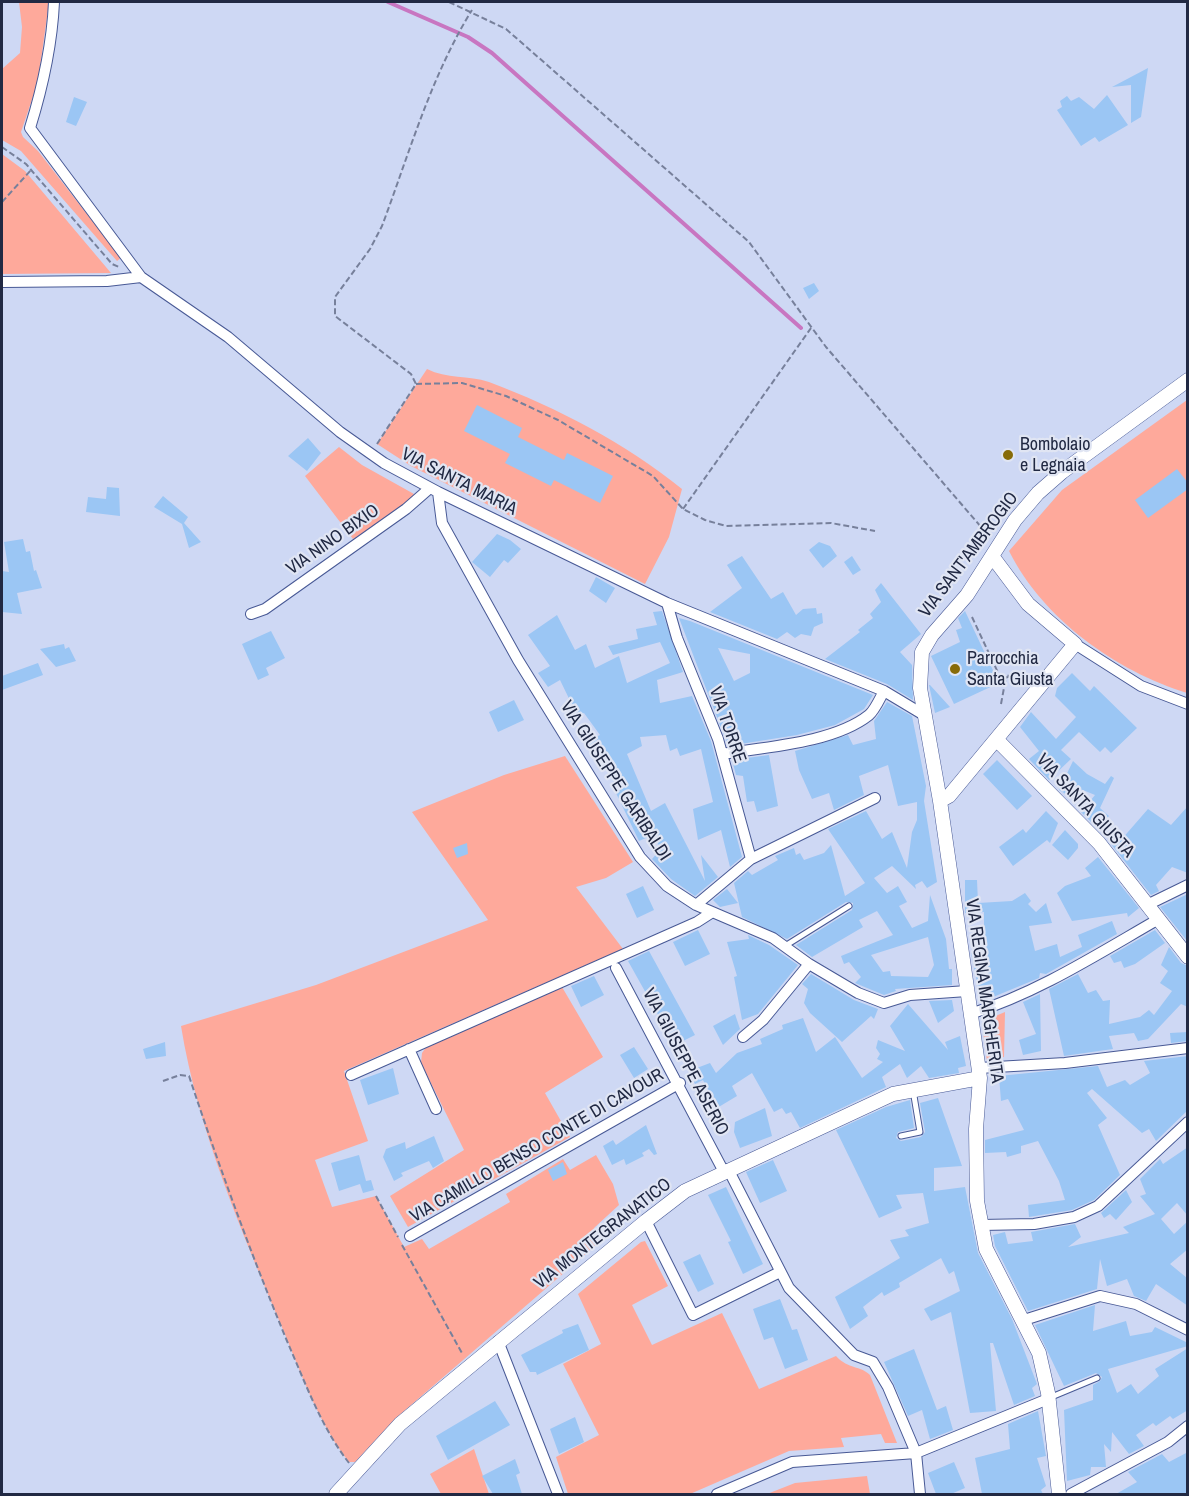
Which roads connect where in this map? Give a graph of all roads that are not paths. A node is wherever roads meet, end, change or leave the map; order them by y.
1 (54, 2) edge
2 (141, 277) junction
3 (2, 282) edge
4 (1188, 380) edge
5 (434, 490) junction
6 (995, 551) junction
7 (667, 603) junction
8 (251, 614) dead end
9 (1075, 644) junction
10 (884, 691) junction
11 (1188, 704) edge
12 (924, 715) junction
13 (997, 740) junction
14 (722, 754) junction
15 (875, 798) dead end
16 (940, 801) junction
17 (751, 860) junction
18 (1188, 885) edge
19 (696, 905) junction
20 (1146, 905) junction
21 (849, 906) dead end
22 (711, 914) junction
23 (1157, 920) junction
24 (784, 946) junction
25 (1188, 957) edge
26 (809, 964) junction
27 (616, 968) dead end
28 (967, 991) junction
29 (970, 1014) junction
30 (742, 1037) dead end
31 (1188, 1048) edge
32 (410, 1049) junction
33 (980, 1073) junction
34 (351, 1075) dead end
35 (680, 1083) junction
36 (912, 1090) junction
37 (436, 1109) dead end
38 (1188, 1122) edge
39 (902, 1136) dead end
40 (726, 1170) junction
41 (645, 1221) junction
42 (981, 1225) junction
43 (410, 1236) dead end
44 (780, 1272) junction
45 (1024, 1320) junction
46 (1188, 1330) edge
47 (498, 1341) junction
48 (1097, 1378) dead end
49 (1048, 1399) junction
50 (1188, 1426) edge
51 (916, 1453) junction
52 (336, 1494) edge
53 (558, 1494) edge
54 (717, 1494) edge
55 (920, 1494) edge
56 (1059, 1494) edge
57 (1071, 1494) edge

1 - 2 street, VIA SANTA MARIA
2 - 3 street
2 - 5 street, VIA SANTA MARIA
4 - 6 street, VIA SANT'AMBROGIO
5 - 7 street, VIA SANTA MARIA
5 - 8 street, VIA NINO BIXIO
5 - 19 street, VIA GIUSEPPE GARIBALDI
6 - 9 street
6 - 12 street, VIA SANT'AMBROGIO
7 - 10 street, VIA SANTA MARIA
7 - 14 street, VIA TORRE
9 - 11 street
9 - 13 street
10 - 12 street, VIA SANTA MARIA
10 - 14 street
12 - 16 street, VIA SANT'AMBROGIO
13 - 16 street
13 - 20 street, VIA SANTA GIUSTA
14 - 17 street, VIA TORRE
15 - 17 street
16 - 28 street, VIA REGINA MARGHERITA
17 - 19 street
18 - 20 street
19 - 22 street, VIA GIUSEPPE GARIBALDI
20 - 23 street, VIA SANTA GIUSTA
21 - 24 lane
22 - 24 street, VIA GIUSEPPE GARIBALDI
22 - 32 street
23 - 25 street, VIA SANTA GIUSTA
23 - 29 street
24 - 26 street, VIA GIUSEPPE GARIBALDI
26 - 28 street, VIA GIUSEPPE GARIBALDI
26 - 30 street
27 - 35 street, VIA GIUSEPPE ASERIO
28 - 29 street, VIA REGINA MARGHERITA
29 - 33 street, VIA REGINA MARGHERITA
31 - 33 street, VIA MONTEGRANATICO
32 - 34 street
32 - 37 street
33 - 36 street, VIA MONTEGRANATICO
33 - 42 street, VIA REGINA MARGHERITA
35 - 40 street, VIA GIUSEPPE ASERIO
35 - 43 street, VIA CAMILLO BENSO CONTE DI CAVOUR
36 - 39 lane
36 - 40 street, VIA MONTEGRANATICO
38 - 42 street
40 - 41 street, VIA MONTEGRANATICO
40 - 44 street, VIA GIUSEPPE ASERIO
41 - 44 street
41 - 47 street, VIA MONTEGRANATICO
42 - 45 street, VIA REGINA MARGHERITA
44 - 51 street, VIA GIUSEPPE ASERIO
45 - 46 street
45 - 49 street, VIA REGINA MARGHERITA
47 - 52 street, VIA MONTEGRANATICO
47 - 53 street
48 - 49 lane
49 - 51 street
49 - 56 street, VIA REGINA MARGHERITA
50 - 57 street
51 - 54 street
51 - 55 street, VIA GIUSEPPE ASERIO

